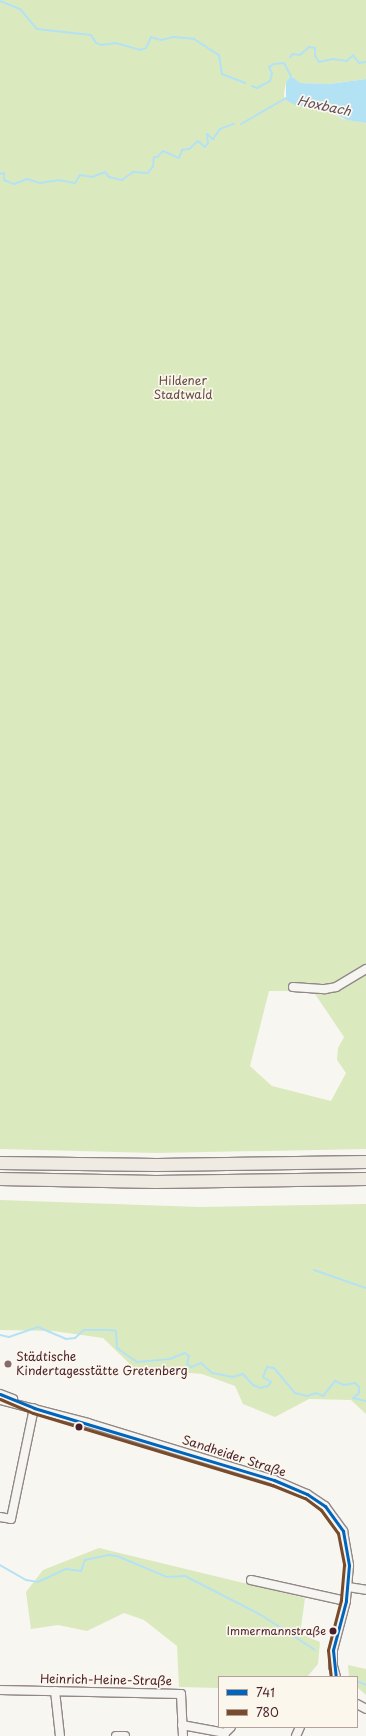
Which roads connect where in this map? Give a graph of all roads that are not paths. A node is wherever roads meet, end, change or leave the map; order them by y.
1 (366, 969) edge
2 (293, 987) dead end
3 (366, 1162) edge
4 (0, 1163) edge
5 (0, 1179) edge
6 (366, 1179) edge
7 (0, 1394) edge
8 (0, 1400) edge
9 (34, 1408) junction
10 (0, 1517) edge
11 (251, 1580) dead end
12 (348, 1587) junction
13 (366, 1590) edge
14 (346, 1601) junction
15 (336, 1676) edge
16 (0, 1690) edge
17 (55, 1690) junction
18 (182, 1725) junction
19 (230, 1728) edge
20 (60, 1736) edge
21 (116, 1736) edge
22 (125, 1736) edge
23 (183, 1736) edge

1 - 2 street
3 - 4 highway
5 - 6 highway
7 - 9 street, Sandheider Straße
8 - 9 street, Sandheider Straße
9 - 10 street
9 - 12 street, Sandheider Straße
11 - 14 street
12 - 13 street
12 - 14 street, Sandheider Straße
14 - 15 street, Sandheider Straße
16 - 17 street, Heinrich-Heine-Straße
17 - 18 street, Heinrich-Heine-Straße
17 - 20 street
18 - 19 street
18 - 23 street, Heinrich-Heine-Straße
21 - 22 street

